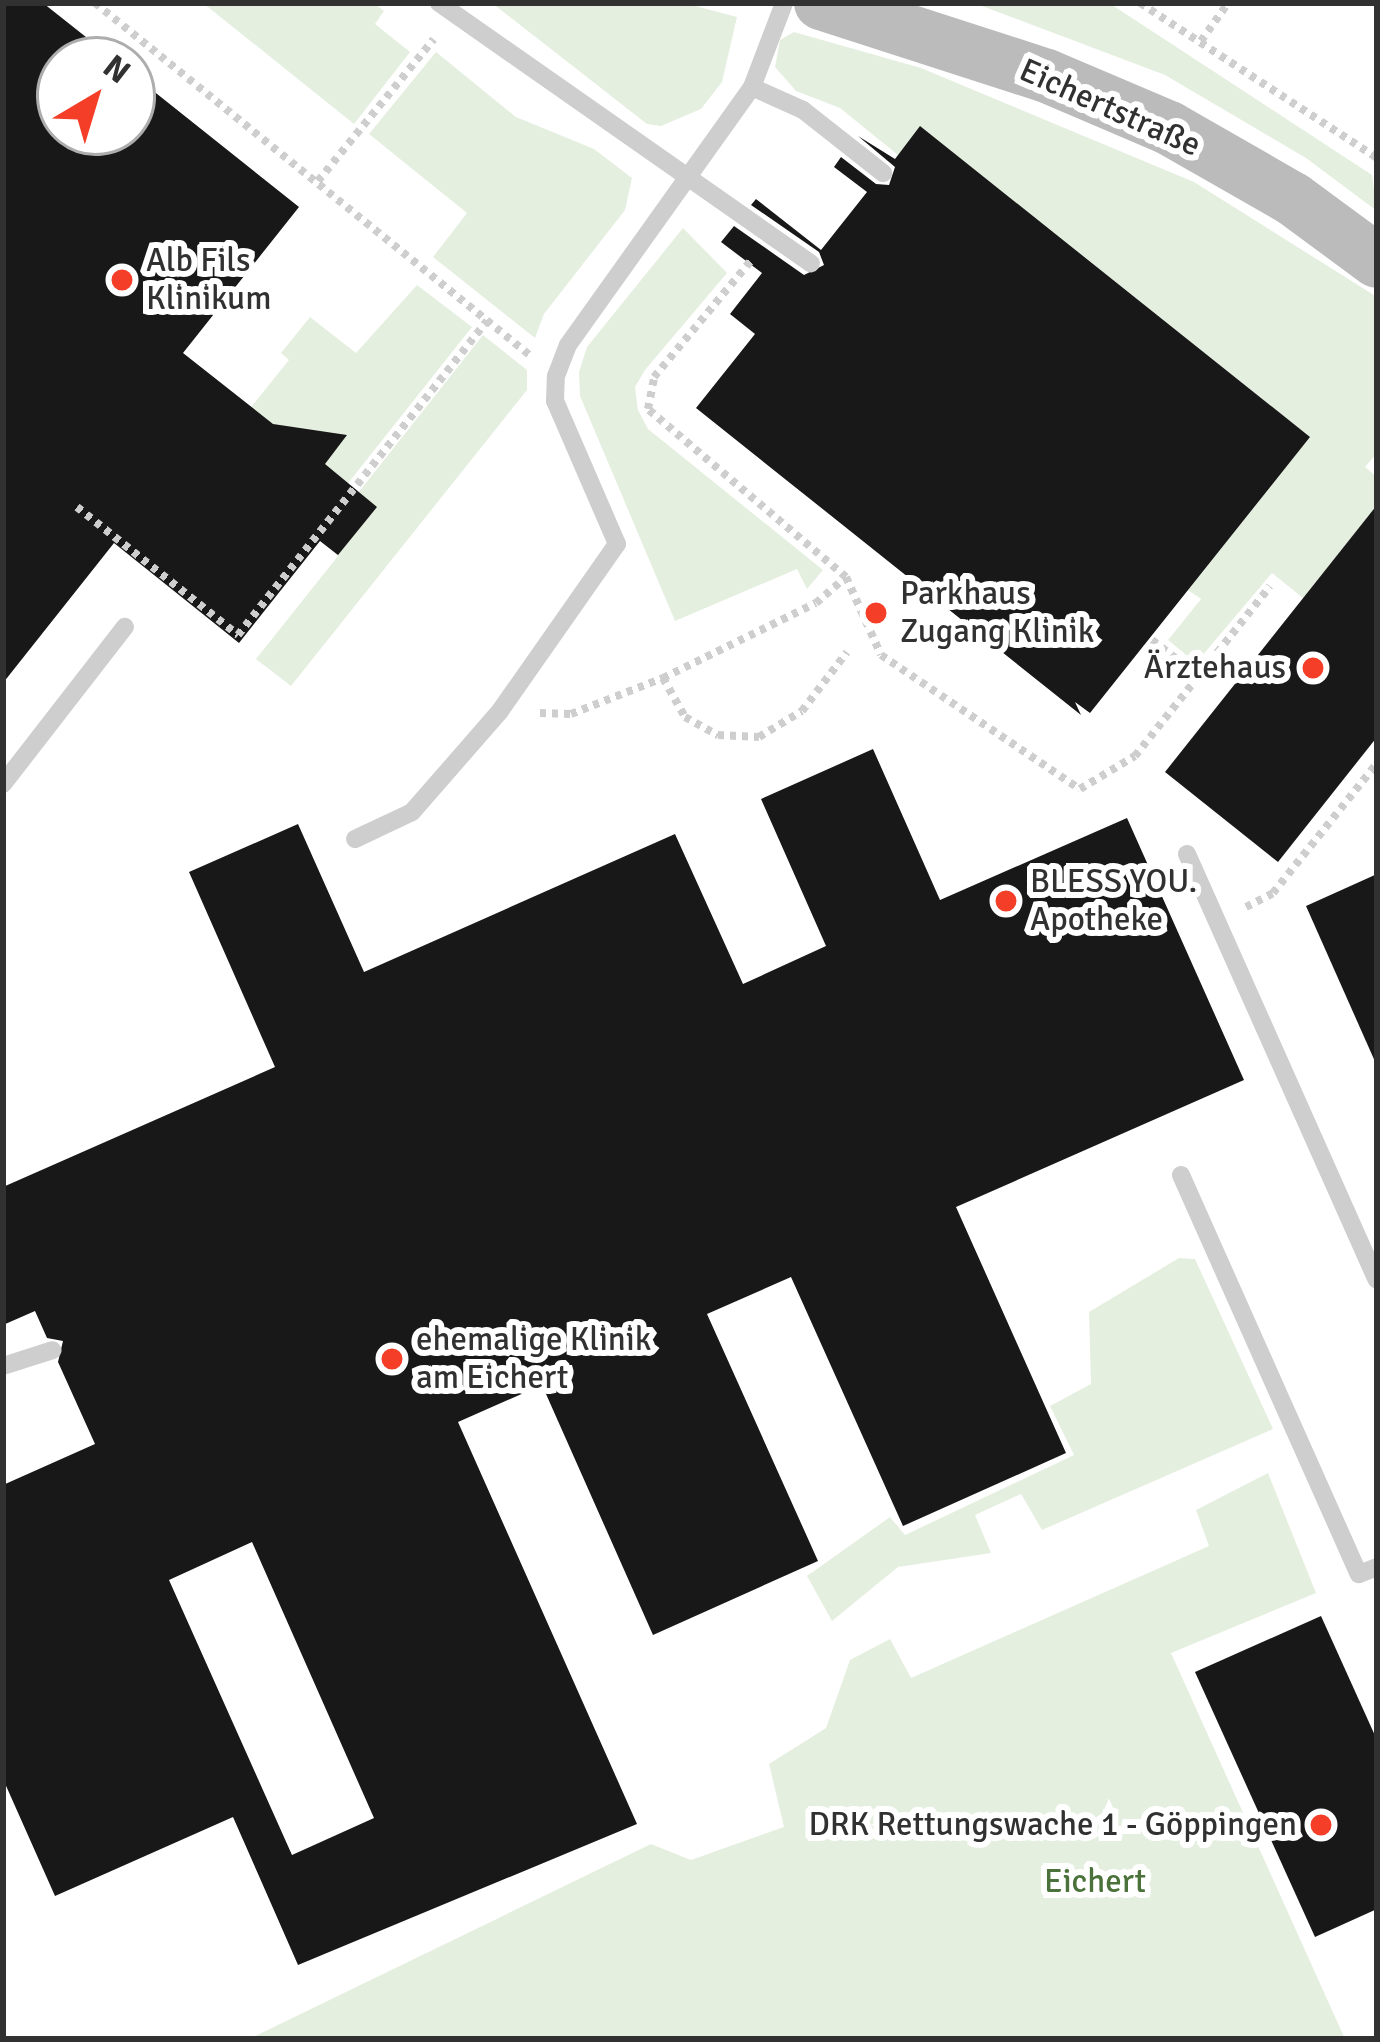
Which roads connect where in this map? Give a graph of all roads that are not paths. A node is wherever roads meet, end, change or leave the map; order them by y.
1 (439, 3) edge
2 (784, 3) edge
3 (821, 3) edge
4 (752, 87) junction
5 (687, 170) junction
6 (883, 173) dead end
7 (1377, 261) edge
8 (812, 262) dead end
9 (125, 628) dead end
10 (3, 784) edge
11 (355, 839) dead end
12 (1186, 854) dead end
13 (1181, 1174) dead end
14 (1377, 1280) edge
15 (53, 1350) dead end
16 (3, 1366) edge
17 (1377, 1568) edge

1 - 5 lane
2 - 4 lane
3 - 7 street, Eichertstraße
4 - 5 lane
4 - 6 lane
5 - 8 lane
5 - 11 lane
9 - 10 lane
12 - 14 lane
13 - 17 lane
15 - 16 lane

